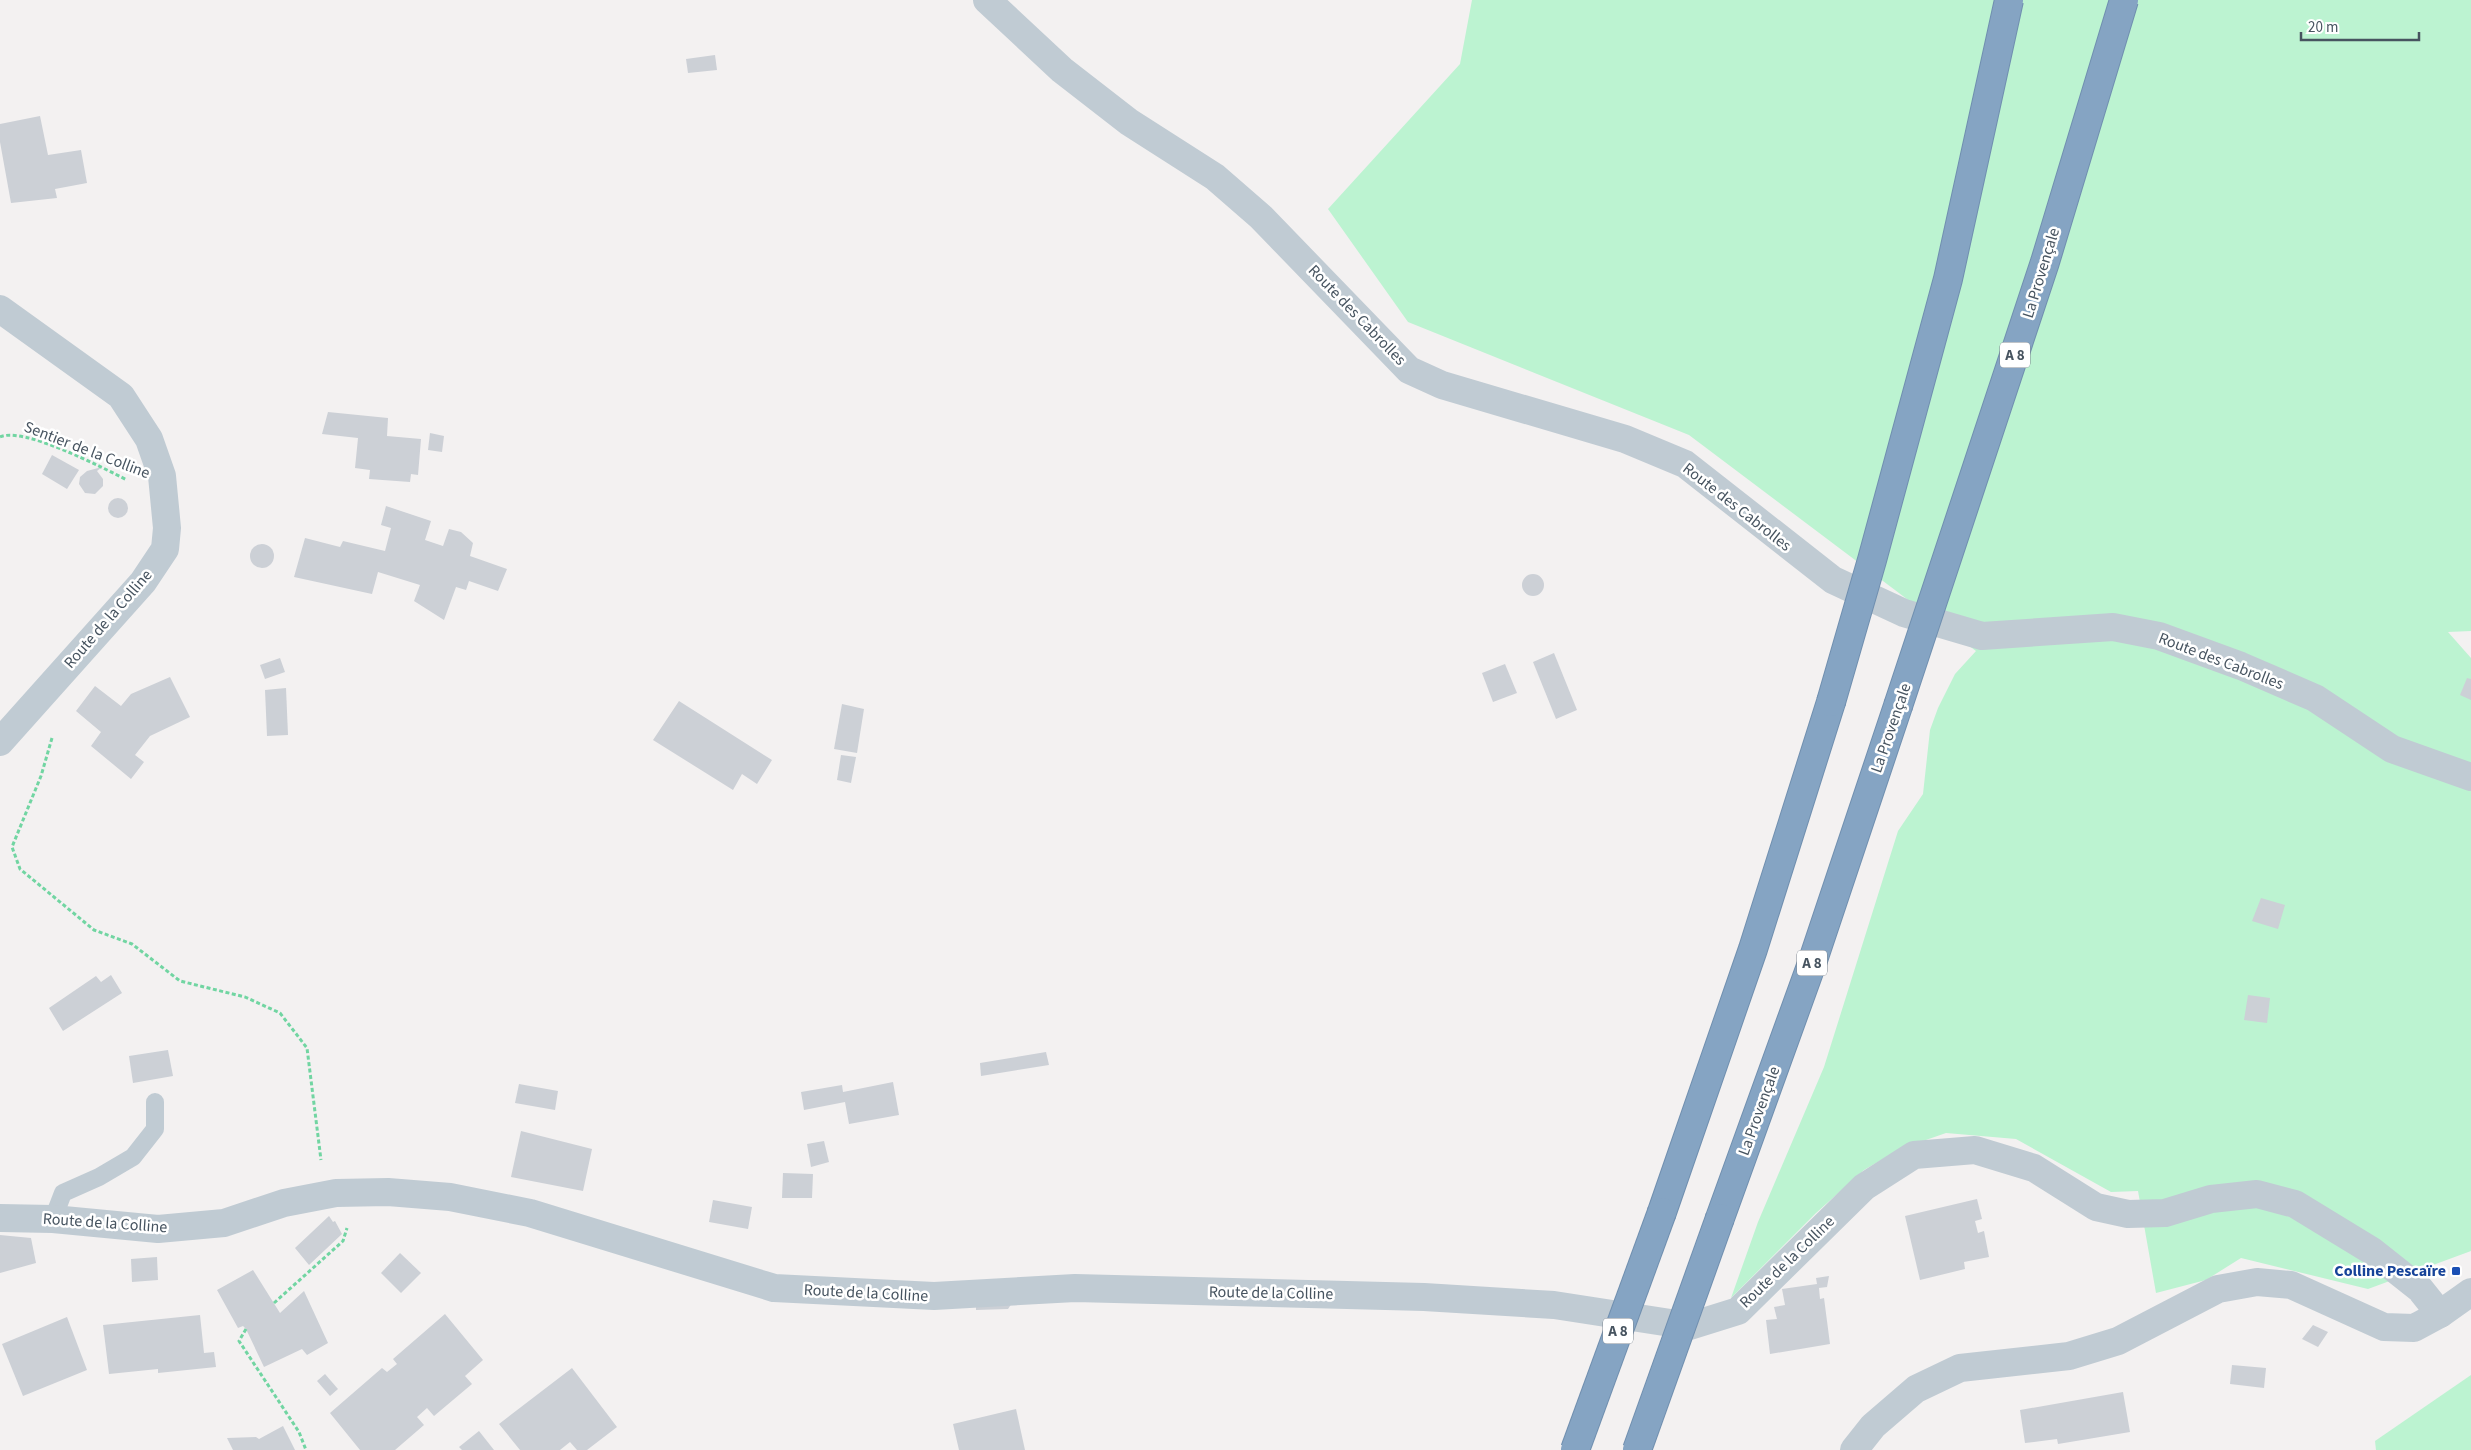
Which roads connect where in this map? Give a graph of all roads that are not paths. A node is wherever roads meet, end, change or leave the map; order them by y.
1 (987, 0) edge
2 (2009, 0) edge
3 (2124, 0) edge
4 (0, 310) edge
5 (0, 742) edge
6 (2471, 777) edge
7 (155, 1102) dead end
8 (0, 1218) edge
9 (53, 1218) junction
10 (2471, 1292) edge
11 (2440, 1314) junction
12 (1575, 1450) edge
13 (1637, 1450) edge
14 (1854, 1450) edge

1 - 6 street, Route des Cabrolles
2 - 12 highway, A 8, bridge
3 - 13 highway, La Provençale / A 8, bridge
4 - 5 street, Route de la Colline
7 - 9 lane
8 - 9 street, Route de la Colline
9 - 11 street, Route de la Colline
10 - 11 street
11 - 14 street

